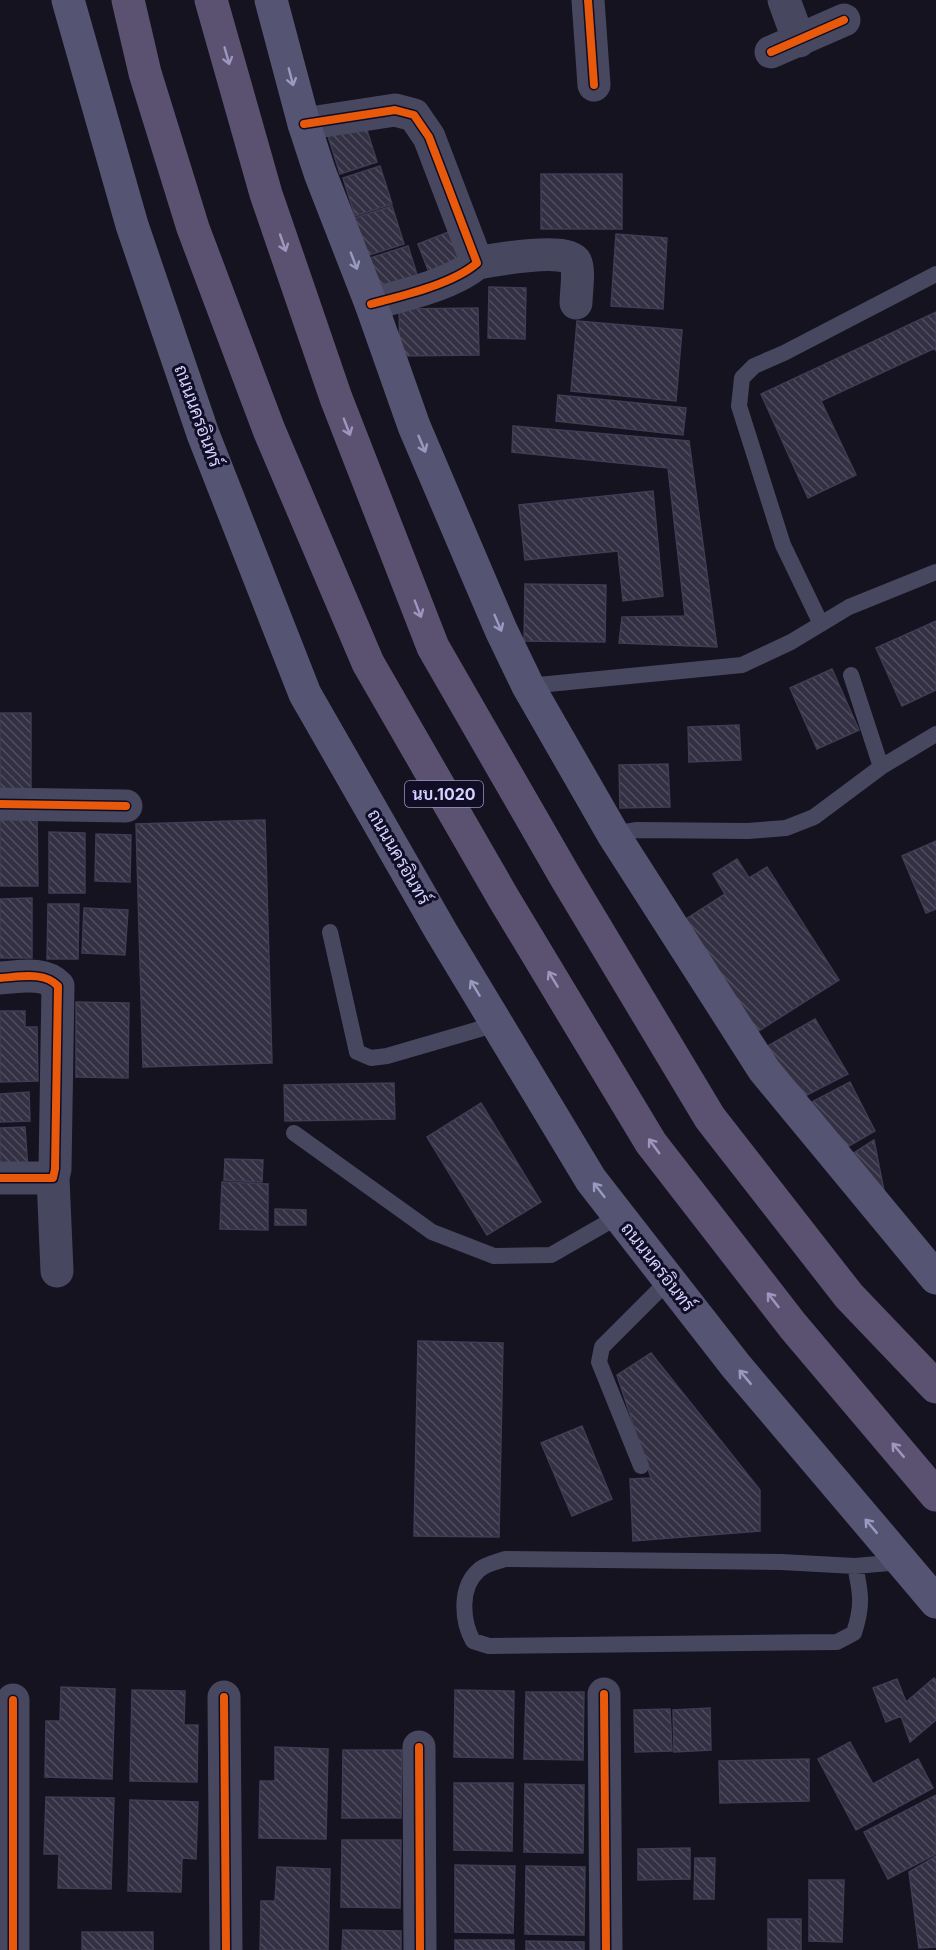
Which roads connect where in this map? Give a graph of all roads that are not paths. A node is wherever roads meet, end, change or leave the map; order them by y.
1 (68, 0) edge
2 (128, 0) edge
3 (211, 0) edge
4 (271, 0) edge
5 (588, 0) edge
6 (784, 0) edge
7 (844, 20) dead end
8 (594, 85) dead end
9 (304, 124) junction
10 (477, 263) junction
11 (936, 274) edge
12 (576, 303) dead end
13 (371, 304) junction
14 (936, 572) edge
15 (821, 624) junction
16 (850, 675) dead end
17 (528, 686) junction
18 (936, 734) edge
19 (881, 766) junction
20 (0, 804) edge
21 (126, 806) dead end
22 (613, 834) junction
23 (330, 932) dead end
24 (0, 978) edge
25 (497, 1024) junction
26 (294, 1132) dead end
27 (0, 1178) edge
28 (53, 1178) junction
29 (619, 1216) junction
30 (931, 1265) edge
31 (57, 1271) dead end
32 (669, 1280) junction
33 (936, 1387) edge
34 (641, 1466) dead end
35 (936, 1495) edge
36 (901, 1562) junction
37 (855, 1566) junction
38 (936, 1602) edge
39 (604, 1694) dead end
40 (224, 1697) dead end
41 (13, 1700) dead end
42 (419, 1747) dead end
43 (13, 1950) edge
44 (226, 1950) edge
45 (420, 1950) edge
46 (606, 1950) edge

25 -> 1 main road, ถนนนครอินทร์
35 -> 2 main road, นบ.1020
3 -> 33 main road, นบ.1020
4 -> 9 main road
5 - 8 street
6 - 7 street
9 - 10 street
9 -> 13 main road
10 - 12 street
10 - 13 street
11 - 15 lane
13 -> 17 main road
14 - 15 lane
15 - 17 lane
16 - 19 lane
17 - 22 main road
18 - 19 lane
19 - 22 lane
20 - 21 street
22 - 30 main road
23 - 25 lane
24 - 28 street
29 -> 25 main road, ถนนนครอินทร์
26 - 29 lane
27 - 28 street
28 - 31 street
29 - 32 main road, ถนนนครอินทร์
32 - 34 lane
36 -> 32 main road, ถนนนครอินทร์
36 - 37 lane
36 - 38 main road, ถนนนครอินทร์
37 - 37 lane
39 - 46 street
40 - 44 street
41 - 43 street
42 - 45 street

